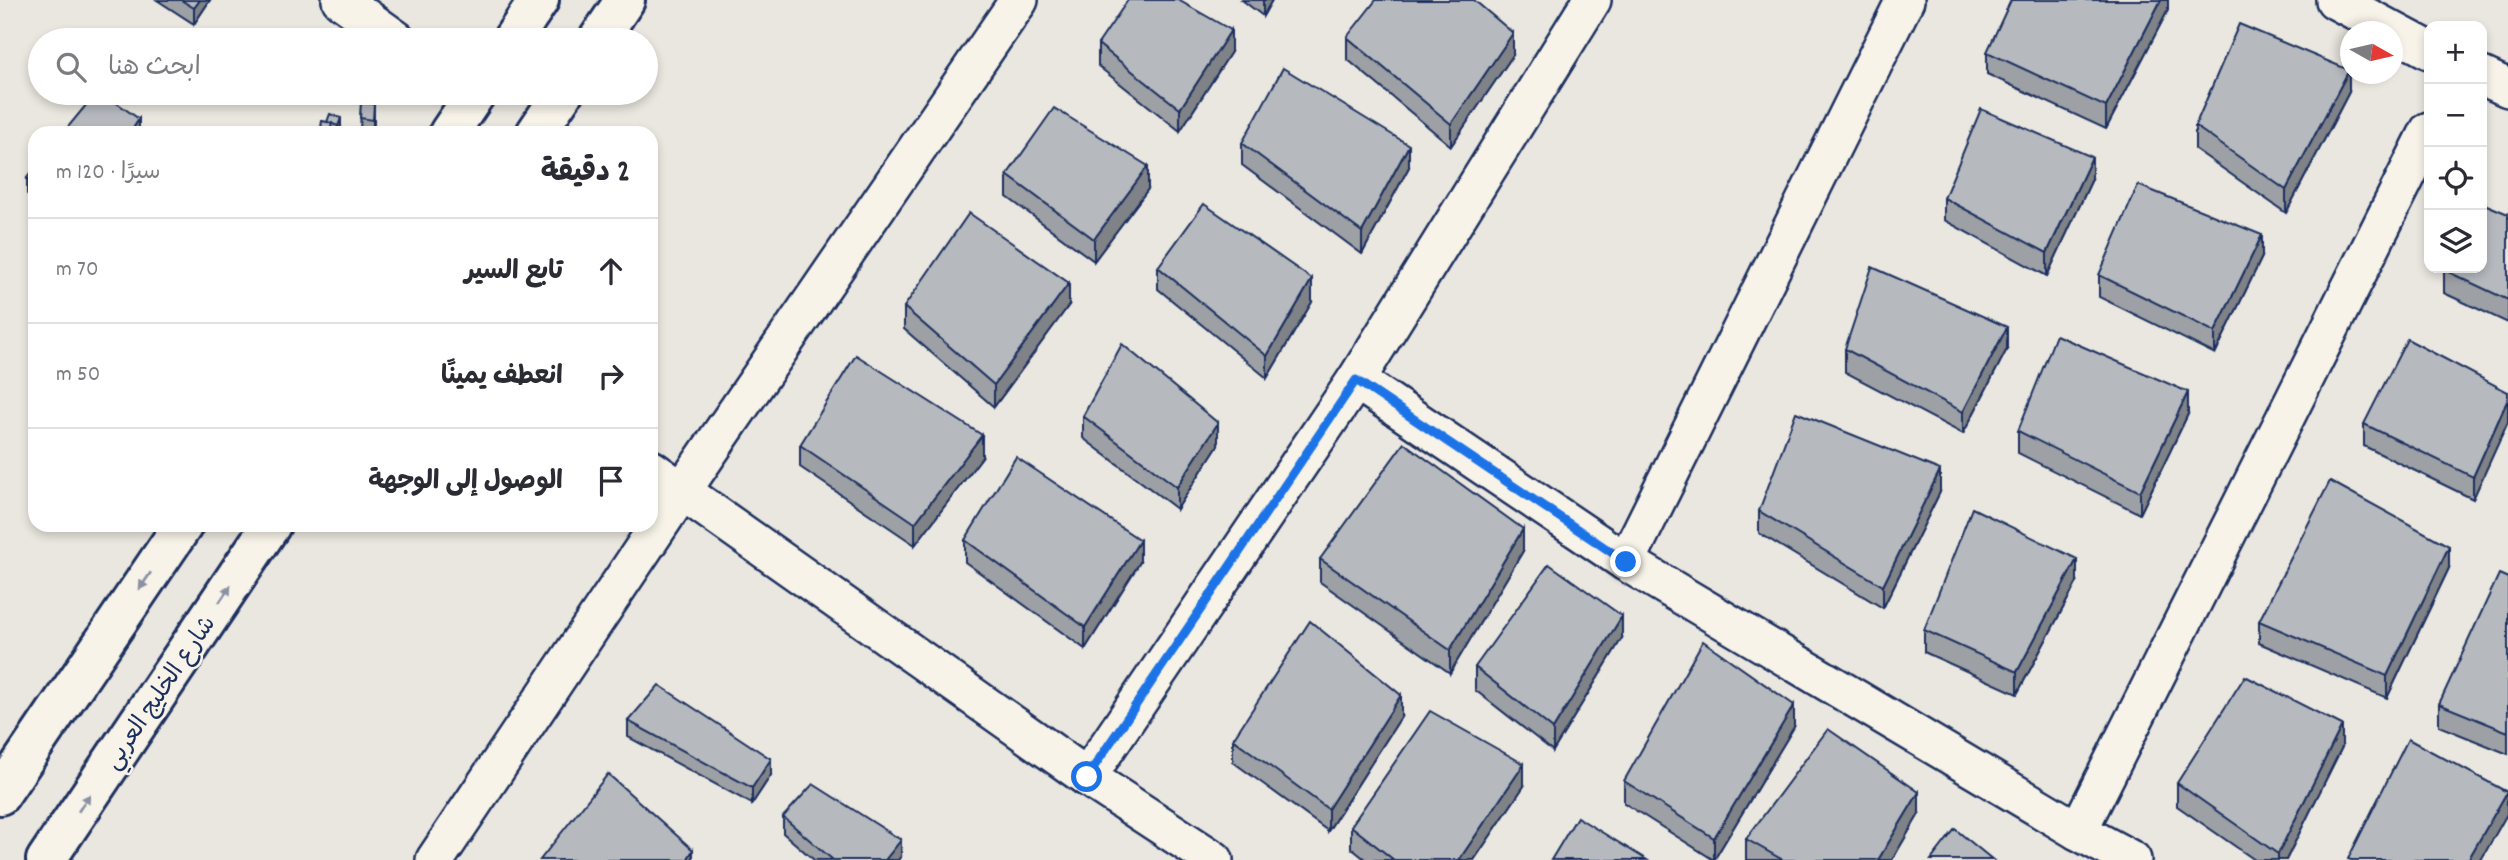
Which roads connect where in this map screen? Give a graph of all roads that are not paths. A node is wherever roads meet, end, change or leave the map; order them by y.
1 (341, 0) edge
2 (539, 0) edge
3 (625, 0) edge
4 (1019, 0) edge
5 (1592, 0) edge
6 (1905, 0) edge
7 (2335, 0) edge
8 (380, 28) edge
9 (520, 28) edge
10 (606, 28) edge
11 (2424, 47) edge
12 (2487, 78) edge
13 (2508, 88) edge
14 (466, 105) edge
15 (555, 105) edge
16 (453, 126) edge
17 (541, 126) edge
18 (2424, 141) edge
19 (1356, 380) junction
20 (658, 474) edge
21 (682, 491) junction
22 (658, 527) edge
23 (178, 532) edge
24 (266, 532) edge
25 (655, 532) edge
26 (1626, 562) junction
27 (1087, 777) junction
28 (0, 795) edge
29 (2078, 831) junction
30 (46, 860) edge
31 (435, 860) edge
32 (1214, 860) edge
33 (2132, 860) edge

1 - 8 street
2 - 9 main road
3 - 10 main road
4 - 21 street
5 - 19 street
6 - 26 street
7 - 11 street
12 - 13 street
14 - 16 main road
15 - 17 main road
18 - 29 street
19 - 26 street
19 - 27 street
20 - 21 street
21 - 22 street
21 - 27 street
23 -> 28 main road
30 -> 24 main road, شارع الخليج العربي
25 - 31 street
26 - 29 street
27 - 32 street
29 - 33 street

